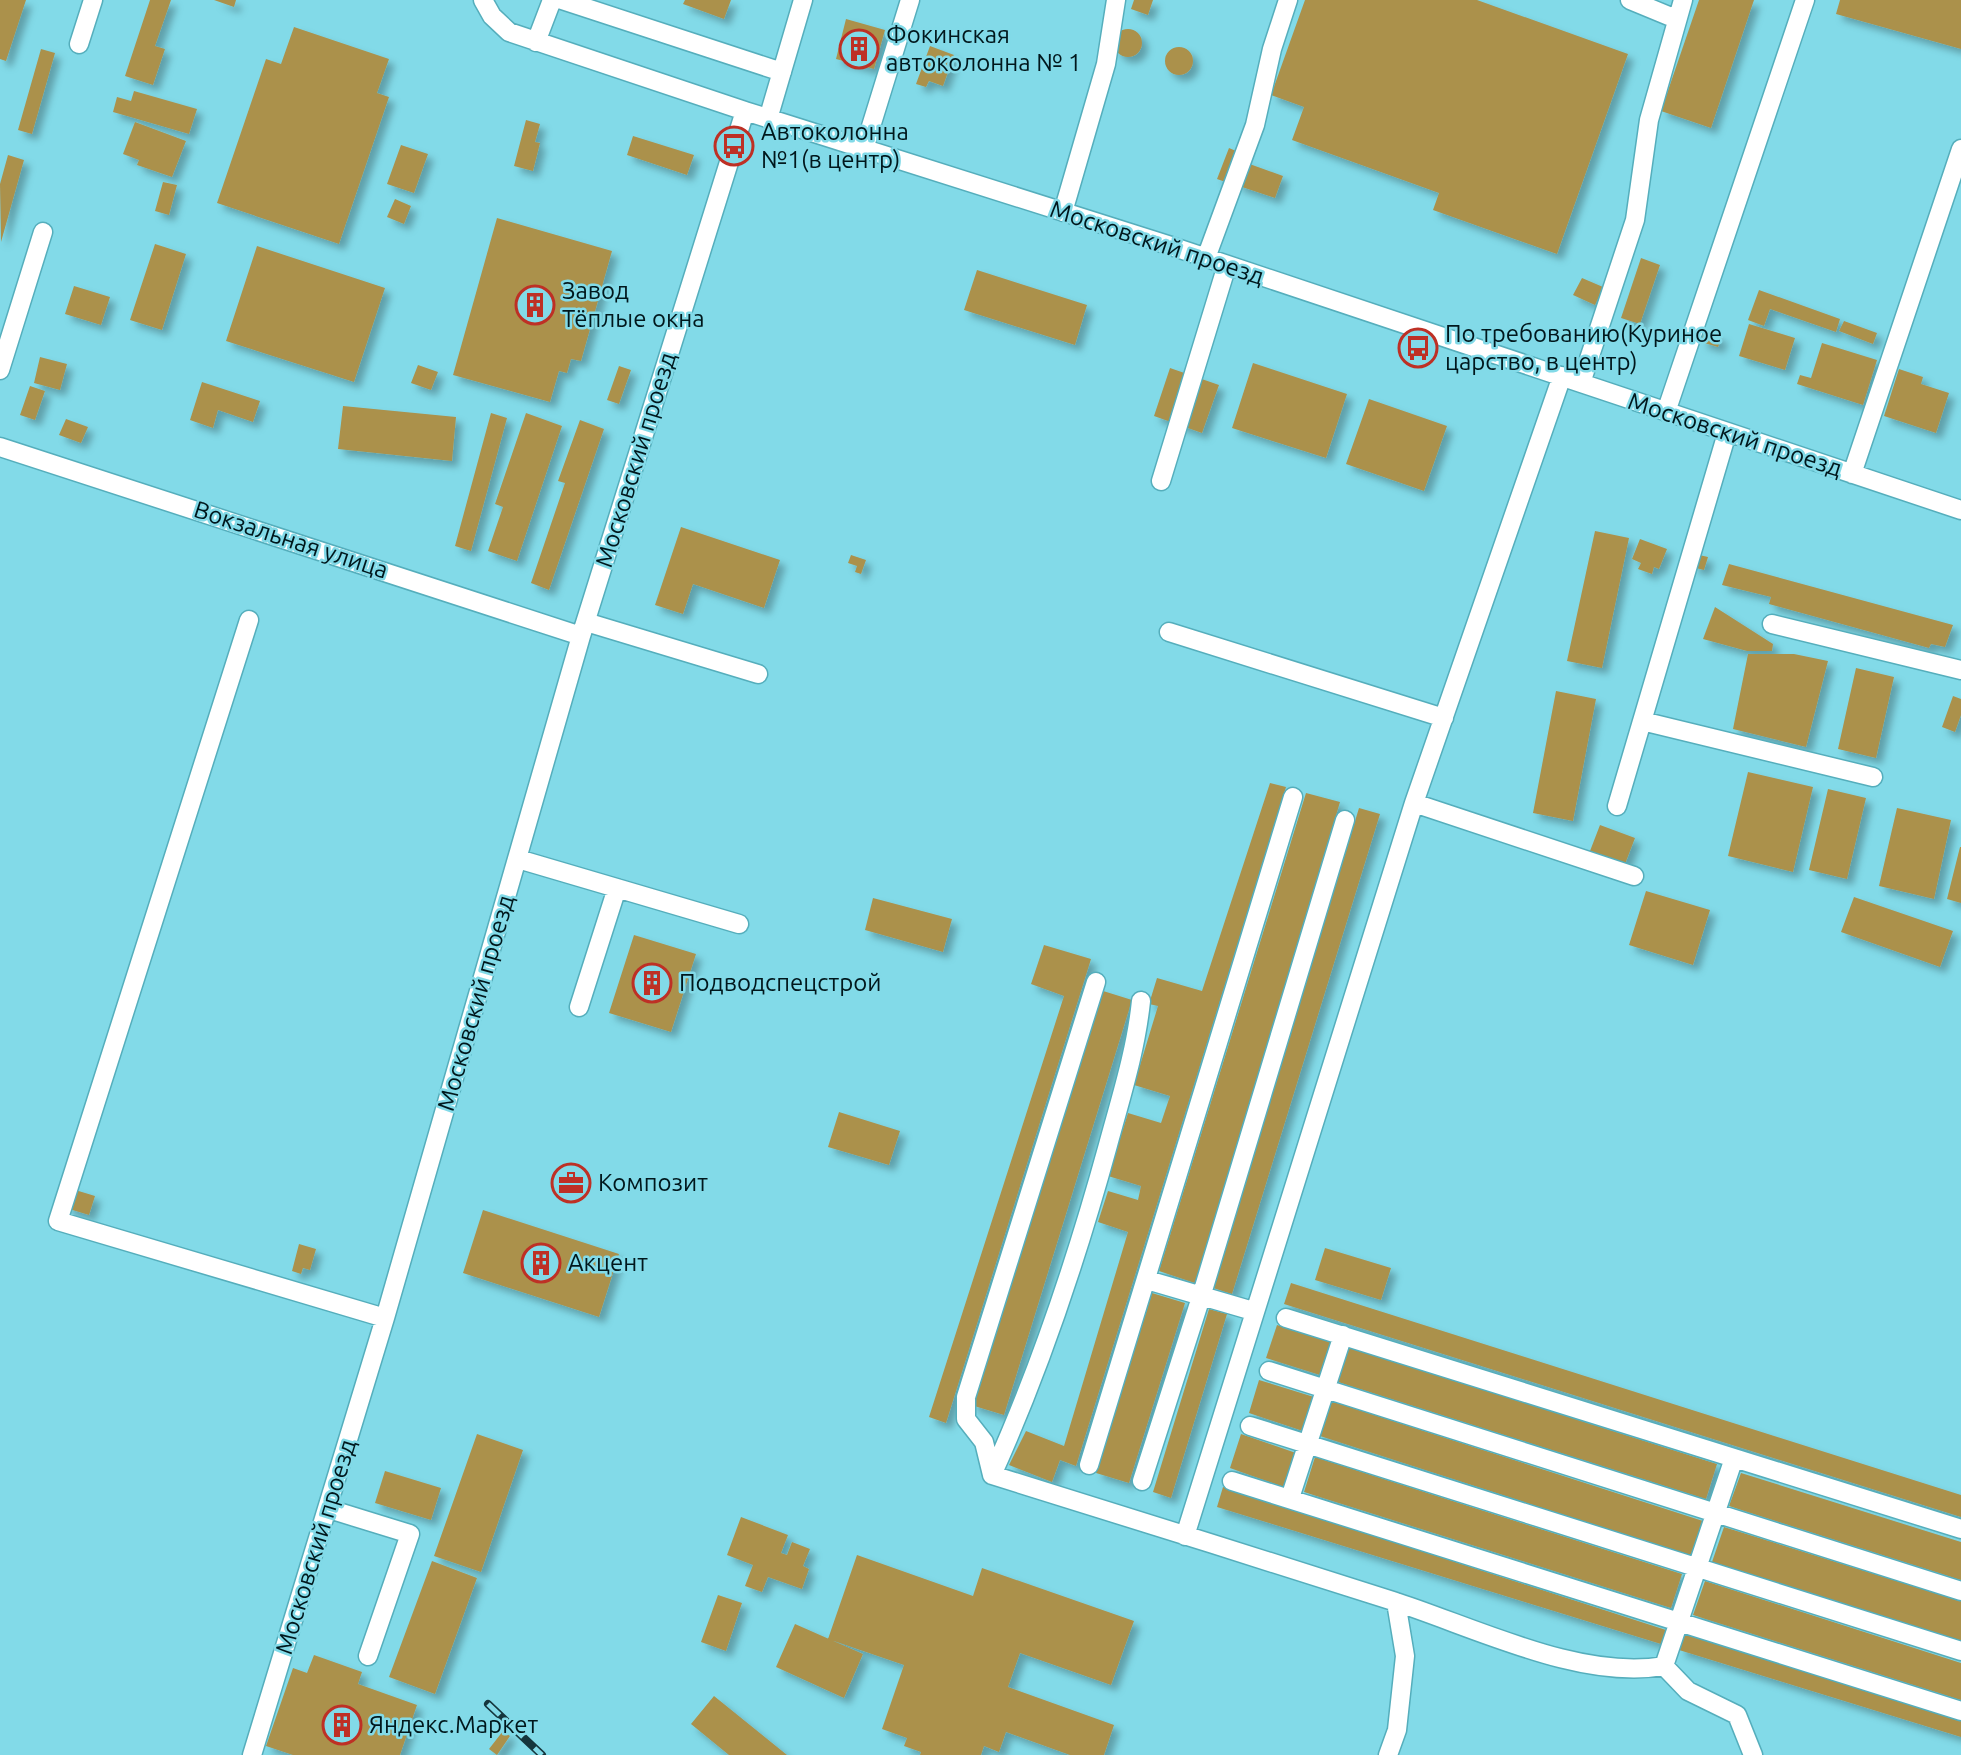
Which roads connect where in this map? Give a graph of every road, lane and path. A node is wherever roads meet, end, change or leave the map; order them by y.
1 (93, 0) edge
2 (483, 0) edge
3 (552, 0) edge
4 (562, 0) edge
5 (803, 0) edge
6 (910, 0) edge
7 (1116, 0) edge
8 (1288, 0) edge
9 (1630, 0) edge
10 (1684, 0) edge
11 (1805, 0) edge
12 (495, 8) edge
13 (1676, 19) junction
14 (536, 43) junction
15 (79, 44) dead end
16 (782, 72) junction
17 (745, 111) junction
18 (768, 119) junction
19 (863, 149) junction
20 (1961, 149) edge
21 (1063, 212) junction
22 (43, 232) dead end
23 (1206, 258) junction
24 (1227, 265) junction
25 (0, 370) edge
26 (1562, 376) junction
27 (1581, 383) junction
28 (1666, 412) junction
29 (1727, 433) junction
30 (0, 447) edge
31 (1852, 474) junction
32 (1161, 481) dead end
33 (1961, 510) edge
34 (249, 620) dead end
35 (1772, 624) dead end
36 (583, 629) junction
37 (1169, 632) dead end
38 (1961, 670) edge
39 (758, 674) dead end
40 (1444, 718) junction
41 (1642, 721) junction
42 (1873, 777) dead end
43 (1293, 797) dead end
44 (1414, 803) junction
45 (1617, 806) dead end
46 (1345, 820) dead end
47 (518, 859) junction
48 (1634, 876) dead end
49 (617, 888) junction
50 (739, 924) dead end
51 (1096, 982) dead end
52 (1141, 1001) dead end
53 (579, 1007) dead end
54 (1147, 1280) junction
55 (1201, 1297) junction
56 (1253, 1311) junction
57 (385, 1318) junction
58 (1286, 1318) dead end
59 (1343, 1335) junction
60 (1269, 1371) dead end
61 (1324, 1389) junction
62 (1250, 1426) dead end
63 (1306, 1444) junction
64 (1734, 1458) junction
65 (1089, 1465) dead end
66 (992, 1475) junction
67 (1142, 1481) dead end
68 (1232, 1481) dead end
69 (1290, 1498) junction
70 (329, 1509) junction
71 (1716, 1514) junction
72 (1961, 1529) edge
73 (1185, 1536) junction
74 (1697, 1568) junction
75 (1961, 1591) edge
76 (1396, 1602) junction
77 (1677, 1622) junction
78 (1961, 1651) edge
79 (368, 1656) dead end
80 (1664, 1666) junction
81 (1961, 1711) edge
82 (1751, 1754) edge
83 (253, 1755) edge
84 (1388, 1755) edge

1 - 15 street
2 - 12 street
3 - 14 street
4 - 16 street
5 - 16 street
6 - 19 street
7 - 21 street
8 - 23 street
9 - 13 street
10 - 13 street
11 - 28 street
12 - 14 street
13 - 27 street
14 - 17 street
16 - 18 street
17 - 18 street, Московский проезд
17 - 36 street, Московский проезд
18 - 19 street, Московский проезд
19 - 21 street, Московский проезд
20 - 31 street
21 - 23 street, Московский проезд
22 - 25 street
23 - 24 street, Московский проезд
24 - 26 street, Московский проезд
24 - 32 street
26 - 27 street, Московский проезд
26 - 40 street
27 - 28 street, Московский проезд
28 - 29 street, Московский проезд
29 - 31 street, Московский проезд
29 - 41 street
30 - 36 street, Вокзальная улица
31 - 33 street, Московский проезд
34 - 57 street
35 - 38 street
36 - 39 street, Вокзальная улица
36 - 47 street, Московский проезд
37 - 40 street
40 - 44 street
41 - 42 street
41 - 45 street
43 - 54 street
44 - 48 street
44 - 56 street
46 - 55 street
47 - 49 street
47 - 57 street, Московский проезд
49 - 50 street
49 - 53 street
51 - 66 street
52 - 66 street
54 - 55 street
54 - 65 street
55 - 56 street
55 - 67 street
56 - 73 street
57 - 70 street, Московский проезд
58 - 59 street
59 - 61 street
59 - 64 street
60 - 61 street
61 - 63 street
61 - 71 street
62 - 63 street
63 - 69 street
63 - 74 street
64 - 71 street
64 - 72 street
66 - 73 street
68 - 69 street
69 - 77 street
70 - 79 street
70 - 83 street, Московский проезд
71 - 74 street
71 - 75 street
73 - 76 street
74 - 77 street
74 - 78 street
76 - 80 street
76 - 84 street
77 - 80 street
77 - 81 street
80 - 82 street

